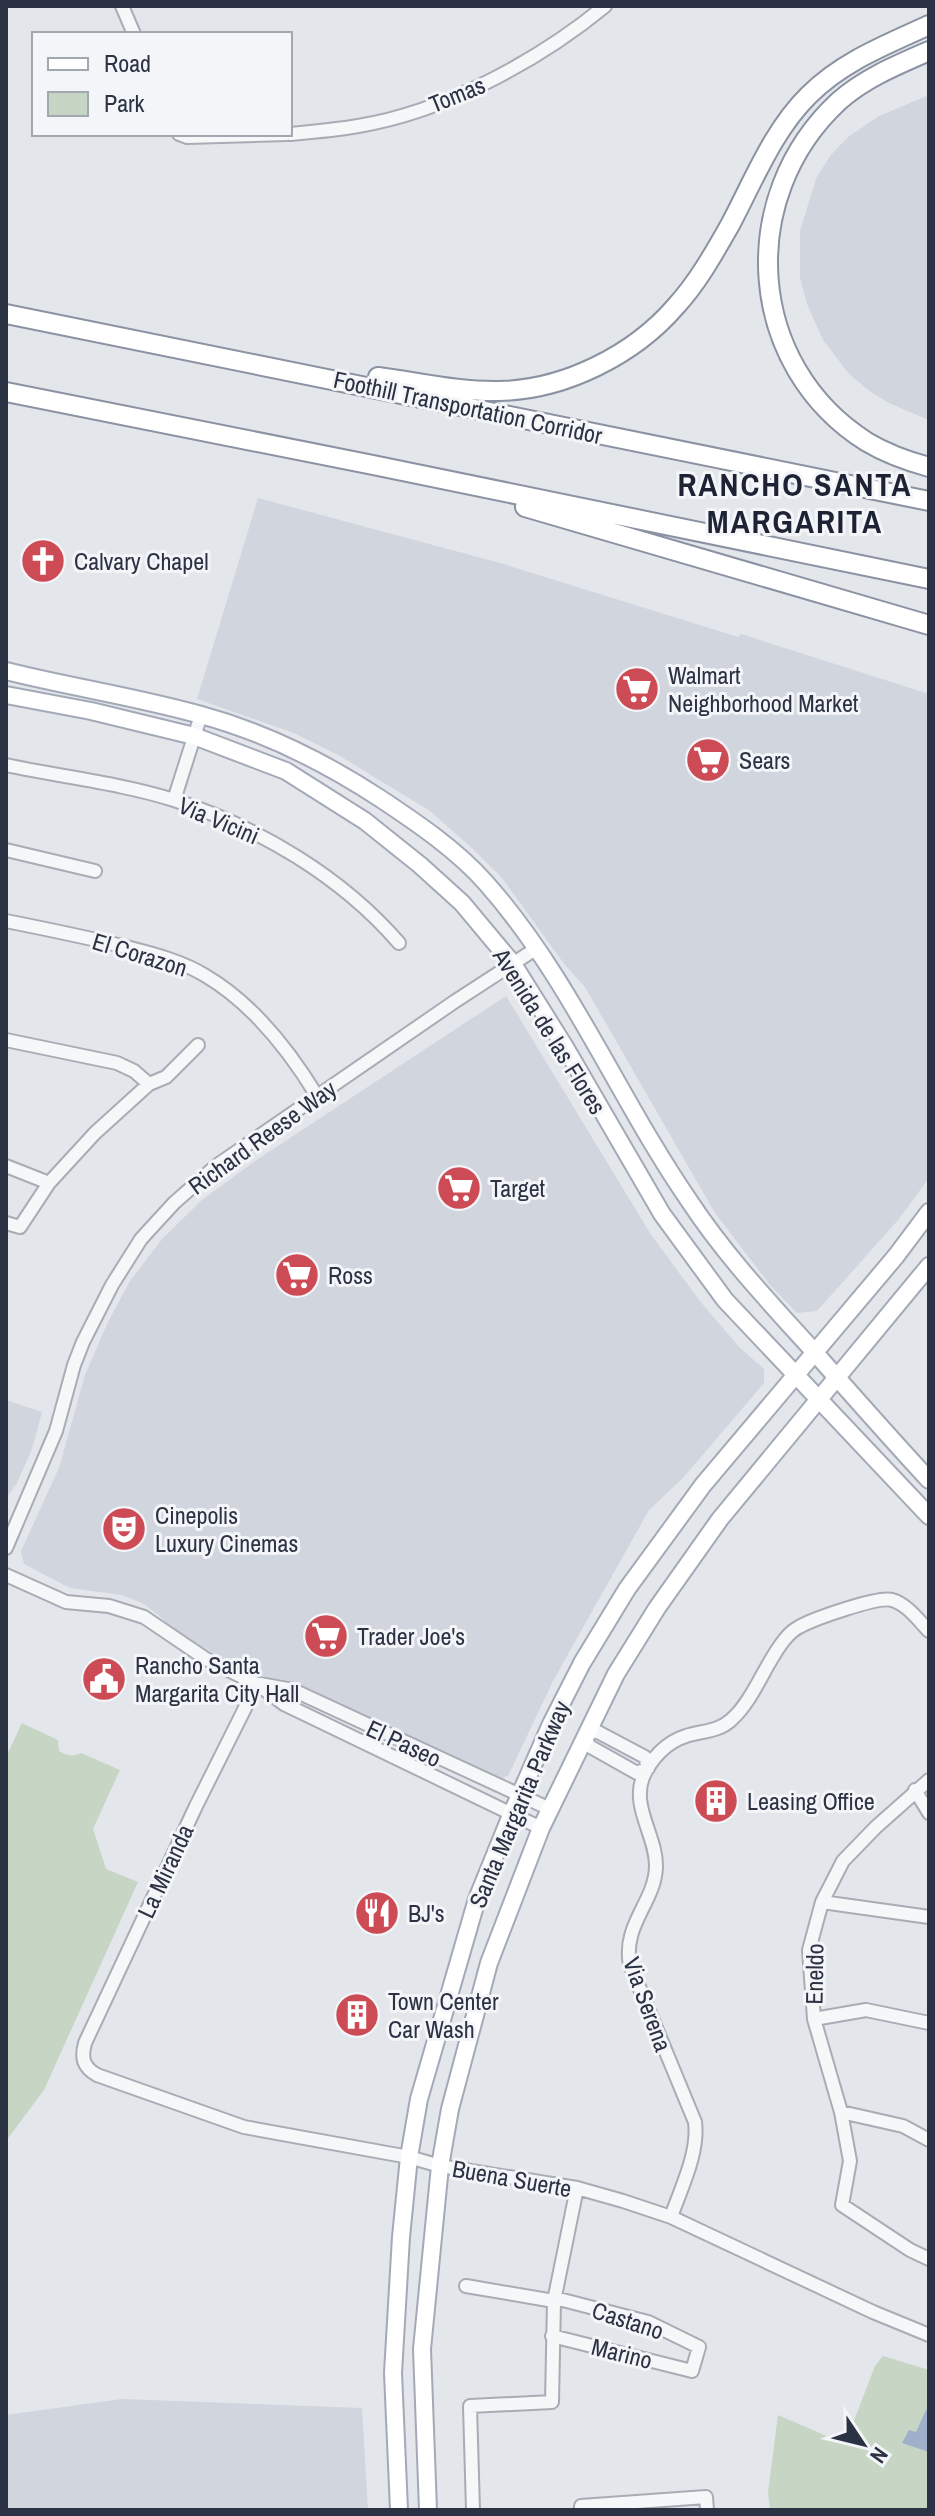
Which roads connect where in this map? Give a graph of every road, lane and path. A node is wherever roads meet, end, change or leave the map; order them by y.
1 (122, 6) edge
2 (605, 6) edge
3 (929, 25) edge
4 (133, 32) edge
5 (929, 51) edge
6 (292, 134) edge
7 (184, 136) edge
8 (221, 136) edge
9 (6, 314) edge
10 (317, 375) junction
11 (6, 392) edge
12 (373, 465) junction
13 (929, 467) edge
14 (929, 501) edge
15 (929, 579) edge
16 (929, 625) edge
17 (6, 671) edge
18 (6, 695) edge
19 (201, 715) junction
20 (194, 736) junction
21 (6, 765) edge
22 (174, 800) junction
23 (6, 850) edge
24 (95, 871) dead end
25 (6, 921) edge
26 (399, 943) dead end
27 (537, 948) junction
28 (513, 964) junction
29 (6, 1040) edge
30 (198, 1045) dead end
31 (149, 1084) junction
32 (317, 1096) junction
33 (6, 1166) edge
34 (49, 1183) junction
35 (929, 1212) edge
36 (6, 1223) edge
37 (929, 1266) edge
38 (815, 1353) junction
39 (796, 1377) junction
40 (837, 1377) junction
41 (818, 1399) junction
42 (929, 1480) edge
43 (929, 1516) edge
44 (6, 1548) edge
45 (6, 1575) edge
46 (929, 1631) edge
47 (257, 1684) junction
48 (585, 1735) junction
49 (648, 1768) junction
50 (929, 1780) edge
51 (915, 1790) junction
52 (519, 1797) junction
53 (550, 1809) junction
54 (512, 1813) junction
55 (929, 1813) edge
56 (541, 1828) junction
57 (822, 1902) junction
58 (929, 1917) edge
59 (814, 2019) junction
60 (929, 2023) edge
61 (83, 2062) joint
62 (841, 2112) junction
63 (929, 2140) edge
64 (409, 2157) junction
65 (440, 2166) junction
66 (577, 2188) junction
67 (671, 2217) junction
68 (929, 2259) edge
69 (466, 2286) dead end
70 (555, 2300) junction
71 (929, 2335) edge
72 (552, 2336) junction
73 (692, 2371) joint
74 (707, 2503) edge
75 (581, 2508) edge
76 (399, 2510) edge
77 (428, 2510) edge
78 (473, 2510) edge

1 - 4 street
2 - 6 street, Tomas
3 - 10 highway
5 - 13 highway
7 - 8 street, Tomas
9 - 10 highway, Foothill Transportation Corridor
10 - 14 highway, Foothill Transportation Corridor
11 - 12 highway
12 - 15 highway
12 - 16 highway
17 - 19 main road, Avenida de las Flores
18 - 20 main road, Avenida de las Flores
19 - 20 street
19 - 27 main road, Avenida de las Flores
20 - 22 street
20 - 28 main road, Avenida de las Flores
21 - 22 street, Via Vicini
22 - 26 street, Via Vicini
23 - 24 street
25 - 32 street, El Corazon
27 - 28 street, Richard Reese Way
27 - 38 main road, Avenida de las Flores
28 - 32 street, Richard Reese Way
28 - 39 main road, Avenida de las Flores
29 - 31 street
30 - 31 street
31 - 34 street
32 - 44 street, Richard Reese Way
33 - 34 street
34 - 36 street
35 - 38 main road, Santa Margarita Parkway
37 - 40 main road, Santa Margarita Parkway
38 - 39 main road, Santa Margarita Parkway
38 - 40 main road, Avenida de las Flores
39 - 41 main road, Avenida de las Flores
39 - 52 main road, Santa Margarita Parkway
40 - 41 main road, Santa Margarita Parkway
40 - 42 main road, Avenida de las Flores
41 - 43 main road, Avenida de las Flores
41 - 48 main road, Santa Margarita Parkway
45 - 47 street, El Paseo
46 - 49 street
47 - 52 street, El Paseo
47 - 54 street, El Paseo
47 - 61 street, La Miranda
48 - 49 street
48 - 53 main road, Santa Margarita Parkway
49 - 67 street, Via Serena
50 - 51 street, Eneldo
51 - 55 street
51 - 57 street, Eneldo
52 - 53 street, El Paseo
52 - 54 main road, Santa Margarita Parkway
53 - 56 main road, Santa Margarita Parkway
54 - 56 street, El Paseo
54 - 64 main road, Santa Margarita Parkway
56 - 65 main road, Santa Margarita Parkway
57 - 58 street
57 - 59 street, Eneldo
59 - 60 street
59 - 62 street, Eneldo
61 - 64 street, Buena Suerte
62 - 63 street
62 - 68 street, Eneldo
64 - 65 street, Buena Suerte
64 - 76 main road, Santa Margarita Parkway
65 - 66 street, Buena Suerte
65 - 77 main road, Santa Margarita Parkway
66 - 67 street, Buena Suerte
66 - 70 street
67 - 71 street, Buena Suerte
69 - 70 street, Castano
70 - 72 street
70 - 73 street, Castano
72 - 73 street, Marino
72 - 78 street
74 - 75 street

